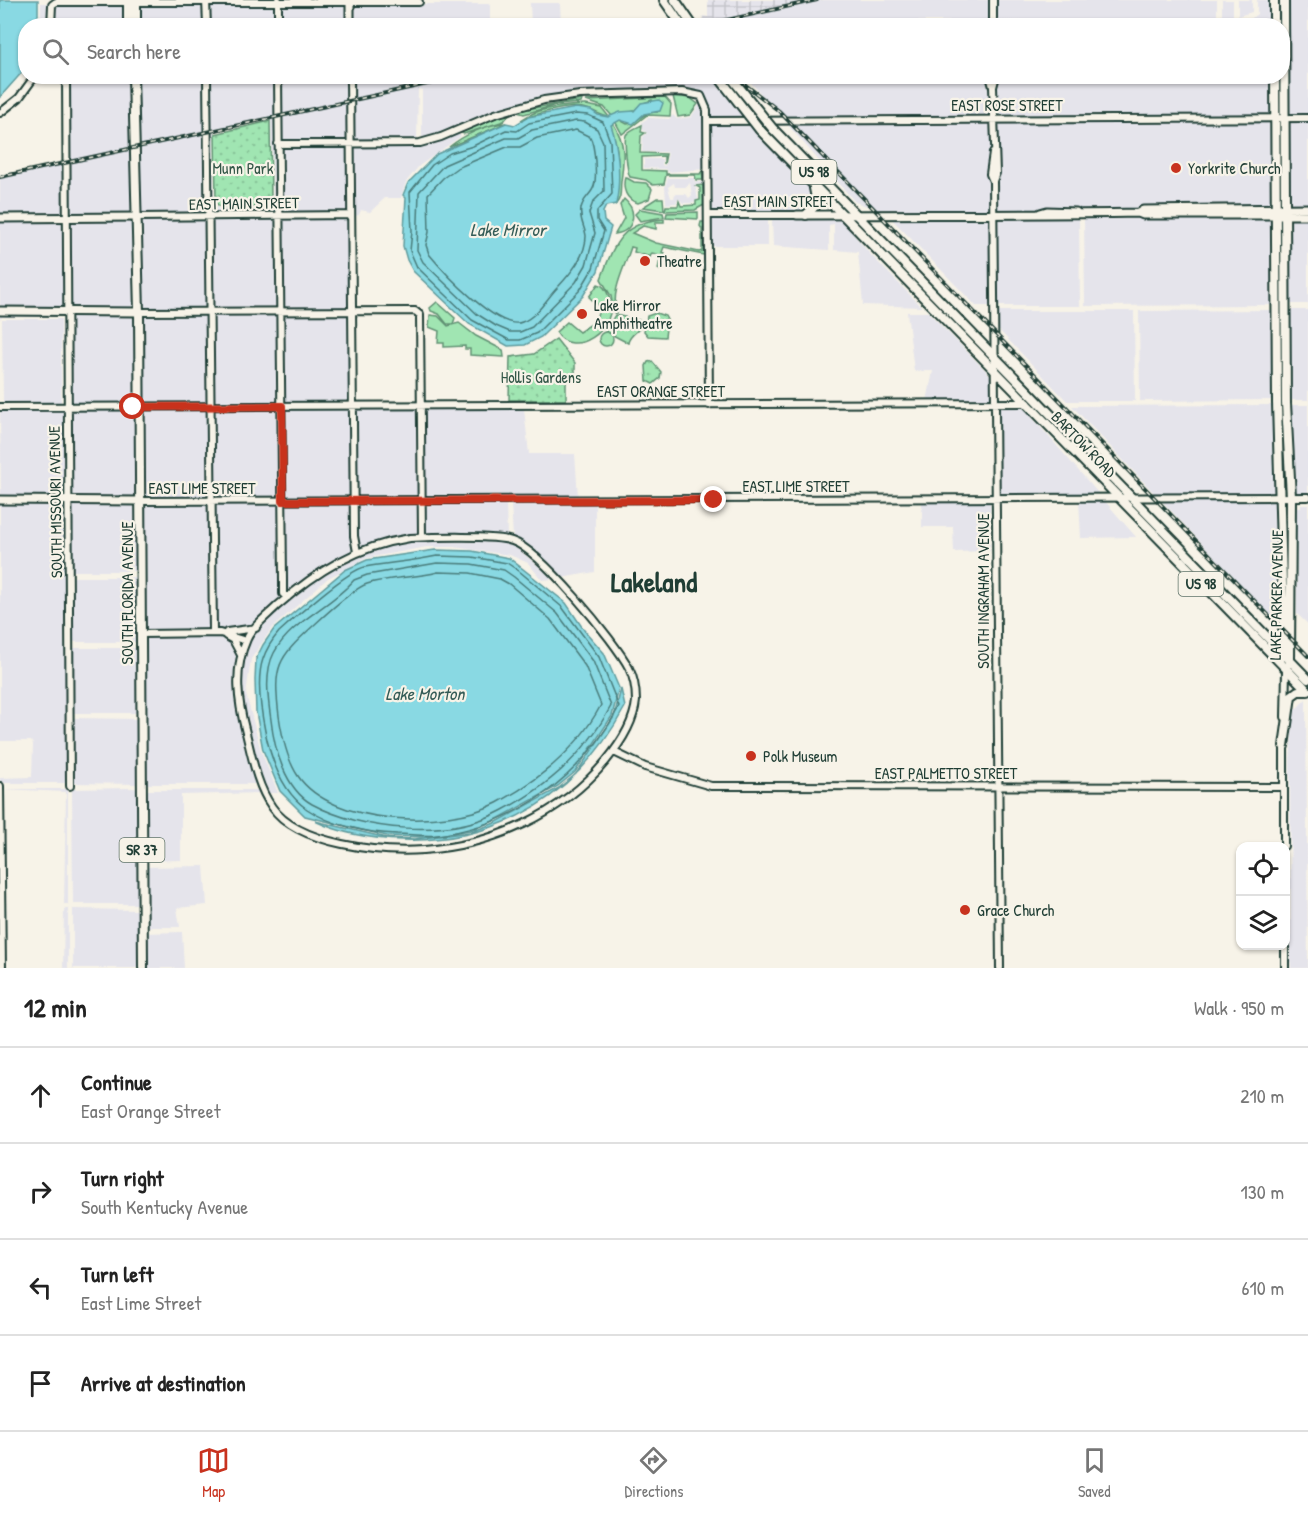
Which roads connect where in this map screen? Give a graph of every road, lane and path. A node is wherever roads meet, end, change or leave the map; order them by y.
1 (278, 0) edge
2 (664, 0) edge
3 (675, 0) edge
4 (993, 0) edge
5 (1276, 0) edge
6 (1284, 0) edge
7 (132, 1) edge
8 (206, 1) edge
9 (350, 1) edge
10 (419, 2) dead end
11 (51, 18) edge
12 (129, 18) edge
13 (135, 18) edge
14 (207, 18) edge
15 (278, 18) edge
16 (350, 18) edge
17 (676, 18) edge
18 (687, 18) edge
19 (993, 18) edge
20 (1277, 18) edge
21 (1279, 18) edge
22 (29, 84) edge
23 (66, 84) edge
24 (133, 84) edge
25 (207, 84) edge
26 (279, 84) edge
27 (350, 84) edge
28 (724, 84) edge
29 (736, 84) edge
30 (992, 84) edge
31 (994, 84) edge
32 (1275, 84) edge
33 (1283, 84) edge
34 (993, 87) junction
35 (0, 114) edge
36 (1275, 117) junction
37 (1284, 118) junction
38 (1308, 118) edge
39 (993, 119) junction
40 (707, 121) junction
41 (278, 144) junction
42 (351, 144) junction
43 (812, 184) junction
44 (1308, 208) edge
45 (1276, 211) junction
46 (1285, 211) junction
47 (994, 213) junction
48 (842, 214) junction
49 (856, 214) junction
50 (1308, 214) edge
51 (280, 215) junction
52 (351, 215) junction
53 (708, 215) junction
54 (802, 215) junction
55 (208, 216) junction
56 (66, 217) junction
57 (137, 217) junction
58 (0, 218) edge
59 (0, 311) edge
60 (67, 311) junction
61 (281, 311) junction
62 (139, 312) junction
63 (210, 312) junction
64 (352, 312) junction
65 (994, 358) junction
66 (995, 372) junction
67 (1026, 403) junction
68 (1039, 403) junction
69 (995, 404) junction
70 (710, 405) junction
71 (282, 406) junction
72 (353, 406) junction
73 (422, 406) junction
74 (0, 407) edge
75 (68, 407) junction
76 (140, 407) junction
77 (211, 407) junction
78 (1308, 496) edge
79 (1116, 497) junction
80 (1129, 497) junction
81 (1281, 497) junction
82 (1291, 497) junction
83 (996, 499) junction
84 (0, 500) edge
85 (69, 500) junction
86 (422, 500) junction
87 (140, 501) junction
88 (212, 501) junction
89 (283, 501) junction
90 (354, 501) junction
91 (422, 537) junction
92 (357, 552) junction
93 (288, 597) junction
94 (256, 628) junction
95 (217, 633) junction
96 (141, 634) junction
97 (246, 640) junction
98 (241, 656) junction
99 (1284, 656) junction
100 (1291, 662) junction
101 (1286, 670) junction
102 (1308, 679) edge
103 (1308, 691) edge
104 (1284, 747) junction
105 (614, 752) junction
106 (0, 786) edge
107 (70, 786) dead end
108 (999, 786) junction
109 (1284, 787) junction
110 (1284, 842) edge
111 (1285, 950) edge
112 (2, 968) edge
113 (143, 968) edge
114 (1000, 968) edge
115 (1285, 968) edge

1 - 8 street
1 - 9 street
1 - 15 street
2 - 17 main road
3 - 18 main road
4 - 19 street
5 - 20 main road, LAKE PARKER AVENUE
6 - 21 main road, LAKE PARKER AVENUE
7 - 8 street
7 - 11 street
7 - 12 main road
7 - 13 main road
8 - 14 street
9 - 10 street
9 - 16 main road
22 - 35 street
23 - 56 street, SOUTH MISSOURI AVENUE
24 - 57 main road, SOUTH FLORIDA AVENUE
25 - 55 street
26 - 41 street
27 - 42 street
28 - 43 main road, US 98, bridge
29 - 49 main road, US 98, bridge
30 - 34 street
31 - 34 street
32 - 36 main road, LAKE PARKER AVENUE
33 - 37 main road, LAKE PARKER AVENUE
34 - 39 street, SOUTH INGRAHAM AVENUE
36 - 37 street, EAST ROSE STREET
36 - 39 street, EAST ROSE STREET
36 - 45 main road, LAKE PARKER AVENUE
37 - 38 street, EAST ROSE STREET
37 - 46 main road, LAKE PARKER AVENUE
39 - 40 street, EAST ROSE STREET
39 - 47 street, SOUTH INGRAHAM AVENUE
40 - 42 street, EAST MAIN STREET
40 - 53 street, EAST MAIN STREET
41 - 42 street, EAST MAIN STREET
41 - 51 street
42 - 52 street
43 - 48 main road, US 98
43 - 54 main road
44 - 46 main road, EAST MAIN STREET
45 - 46 main road, EAST MAIN STREET
45 - 47 main road, EAST MAIN STREET
45 - 81 main road, LAKE PARKER AVENUE
46 - 50 main road, EAST MAIN STREET
46 - 82 main road, LAKE PARKER AVENUE
47 - 49 main road, EAST MAIN STREET
47 - 65 street, SOUTH INGRAHAM AVENUE
48 - 49 main road, EAST MAIN STREET
48 - 54 main road, EAST MAIN STREET
48 - 66 main road, BARTOW ROAD / US 98
49 - 65 main road, BARTOW ROAD / US 98
51 - 52 street, EAST MAIN STREET
51 - 55 street, EAST MAIN STREET
51 - 61 street
52 - 64 street
53 - 54 street, EAST MAIN STREET
53 - 70 street
55 - 57 street, EAST MAIN STREET
55 - 63 street
56 - 57 main road
56 - 58 main road
56 - 60 street, SOUTH MISSOURI AVENUE
57 - 62 main road, SOUTH FLORIDA AVENUE / SR 37
59 - 60 main road
60 - 62 main road
60 - 75 street, SOUTH MISSOURI AVENUE
61 - 63 street
61 - 64 street
61 - 71 street
62 - 63 street
62 - 76 main road, SOUTH FLORIDA AVENUE / SR 37
63 - 77 street
64 - 72 street
64 - 73 street
65 - 66 street, SOUTH INGRAHAM AVENUE
65 - 68 main road, BARTOW ROAD / US 98
66 - 67 main road, BARTOW ROAD / US 98
66 - 69 street, SOUTH INGRAHAM AVENUE
67 - 68 street, EAST ORANGE STREET
67 - 69 street, EAST ORANGE STREET
67 - 79 main road, BARTOW ROAD / US 98
68 - 80 main road, BARTOW ROAD / US 98
69 - 70 street, EAST ORANGE STREET
69 - 83 street, SOUTH INGRAHAM AVENUE
70 - 73 street, EAST ORANGE STREET
71 - 72 street, EAST ORANGE STREET
71 - 77 street, EAST ORANGE STREET
71 - 89 street
72 - 73 street, EAST ORANGE STREET
72 - 90 street
73 - 86 street
74 - 75 street, EAST ORANGE STREET
75 - 76 street, EAST ORANGE STREET
75 - 85 street, SOUTH MISSOURI AVENUE
76 - 77 street, EAST ORANGE STREET
76 - 87 main road, SOUTH FLORIDA AVENUE / SR 37
77 - 88 street
78 - 82 street, EAST LIME STREET
79 - 80 street, EAST LIME STREET
79 - 83 street, EAST LIME STREET
79 - 101 main road, BARTOW ROAD / US 98
80 - 81 street, EAST LIME STREET
80 - 99 main road, BARTOW ROAD / US 98
81 - 82 street, EAST LIME STREET
81 - 99 main road, LAKE PARKER AVENUE
82 - 100 main road, LAKE PARKER AVENUE
83 - 86 street, EAST LIME STREET
83 - 108 street, SOUTH INGRAHAM AVENUE
84 - 85 main road
85 - 87 main road
85 - 107 street, SOUTH MISSOURI AVENUE
86 - 90 street, EAST LIME STREET
86 - 91 street
87 - 88 street, EAST LIME STREET
87 - 96 main road, SOUTH FLORIDA AVENUE / SR 37
88 - 89 street, EAST LIME STREET
88 - 95 street
89 - 90 street, EAST LIME STREET
89 - 93 street
90 - 92 street
91 - 92 street
91 - 105 street
92 - 93 street
93 - 94 street
94 - 95 street
94 - 97 street
95 - 96 street
95 - 97 street
95 - 98 street
96 - 113 main road, SOUTH FLORIDA AVENUE / SR 37
97 - 98 street
98 - 105 street
99 - 100 main road, BARTOW ROAD / US 98
99 - 101 main road, LAKE PARKER AVENUE
100 - 101 main road, LAKE PARKER AVENUE
100 - 102 main road, BARTOW ROAD / US 98
101 - 103 main road, BARTOW ROAD / US 98
101 - 104 street
103 - 104 main road
104 - 109 street
105 - 108 street, EAST PALMETTO STREET
106 - 112 street
108 - 109 street, EAST PALMETTO STREET
108 - 114 street, SOUTH INGRAHAM AVENUE
109 - 110 street
111 - 115 street

